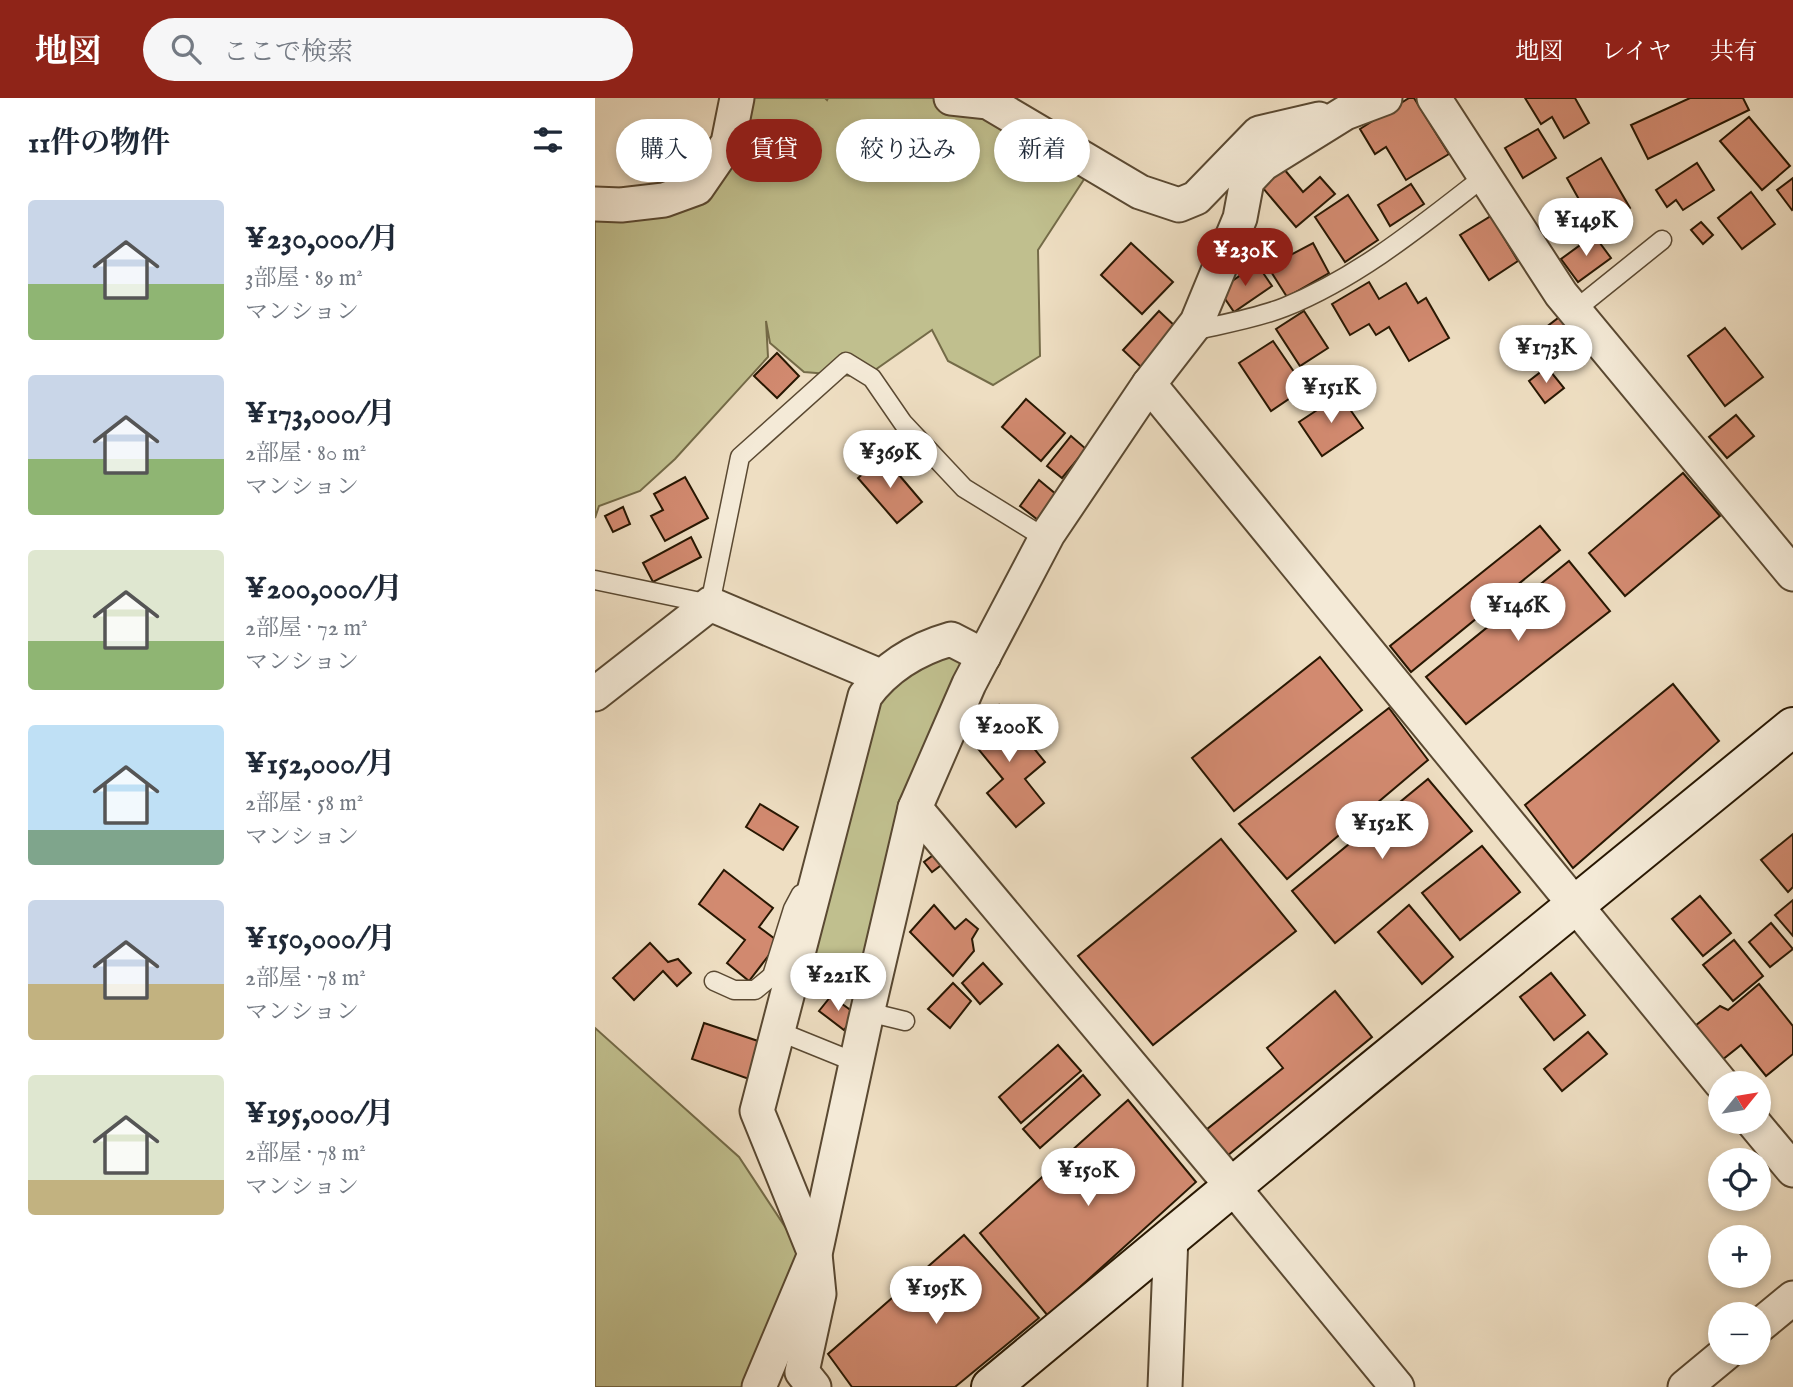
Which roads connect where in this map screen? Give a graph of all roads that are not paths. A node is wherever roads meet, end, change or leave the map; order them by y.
1 (737, 98) edge
2 (951, 98) edge
3 (1385, 98) edge
4 (1434, 98) edge
5 (1345, 113) junction
6 (1485, 176) junction
7 (595, 204) edge
8 (1662, 240) dead end
9 (1575, 310) junction
10 (1190, 331) junction
11 (1149, 384) junction
12 (1045, 538) junction
13 (1793, 574) edge
14 (595, 579) edge
15 (710, 604) junction
16 (984, 656) junction
17 (880, 676) junction
18 (595, 694) edge
19 (1793, 727) edge
20 (915, 808) junction
21 (826, 848) junction
22 (1574, 906) junction
23 (714, 981) dead end
24 (867, 1012) junction
25 (905, 1021) dead end
26 (778, 1031) junction
27 (857, 1063) junction
28 (1711, 1071) edge
29 (1763, 1134) edge
30 (1793, 1170) edge
31 (1232, 1186) junction
32 (1171, 1236) junction
33 (815, 1254) junction
34 (1793, 1298) edge
35 (1771, 1316) edge
36 (1712, 1365) edge
37 (759, 1387) edge
38 (814, 1387) edge
39 (991, 1387) edge
40 (1165, 1387) edge
41 (1397, 1387) edge
42 (1685, 1387) edge

1 - 7 street
2 - 5 street
3 - 5 street
4 - 6 street
5 - 10 street
6 - 9 street
6 - 10 lane
8 - 9 lane
9 - 13 street
10 - 11 street
11 - 12 street
11 - 22 street
12 - 15 lane
12 - 16 street
14 - 15 lane
15 - 17 street
15 - 18 street
16 - 17 street
16 - 20 street
17 - 21 street
19 - 22 street
20 - 24 street
20 - 31 street
21 - 23 lane
21 - 26 street
22 - 28 street
22 - 31 street
24 - 25 lane
24 - 27 street
26 - 27 lane
26 - 33 street
27 - 33 street
29 - 30 street
31 - 32 street
31 - 41 street
32 - 39 street
32 - 40 street
33 - 37 street
33 - 38 street
34 - 35 street
36 - 42 street

